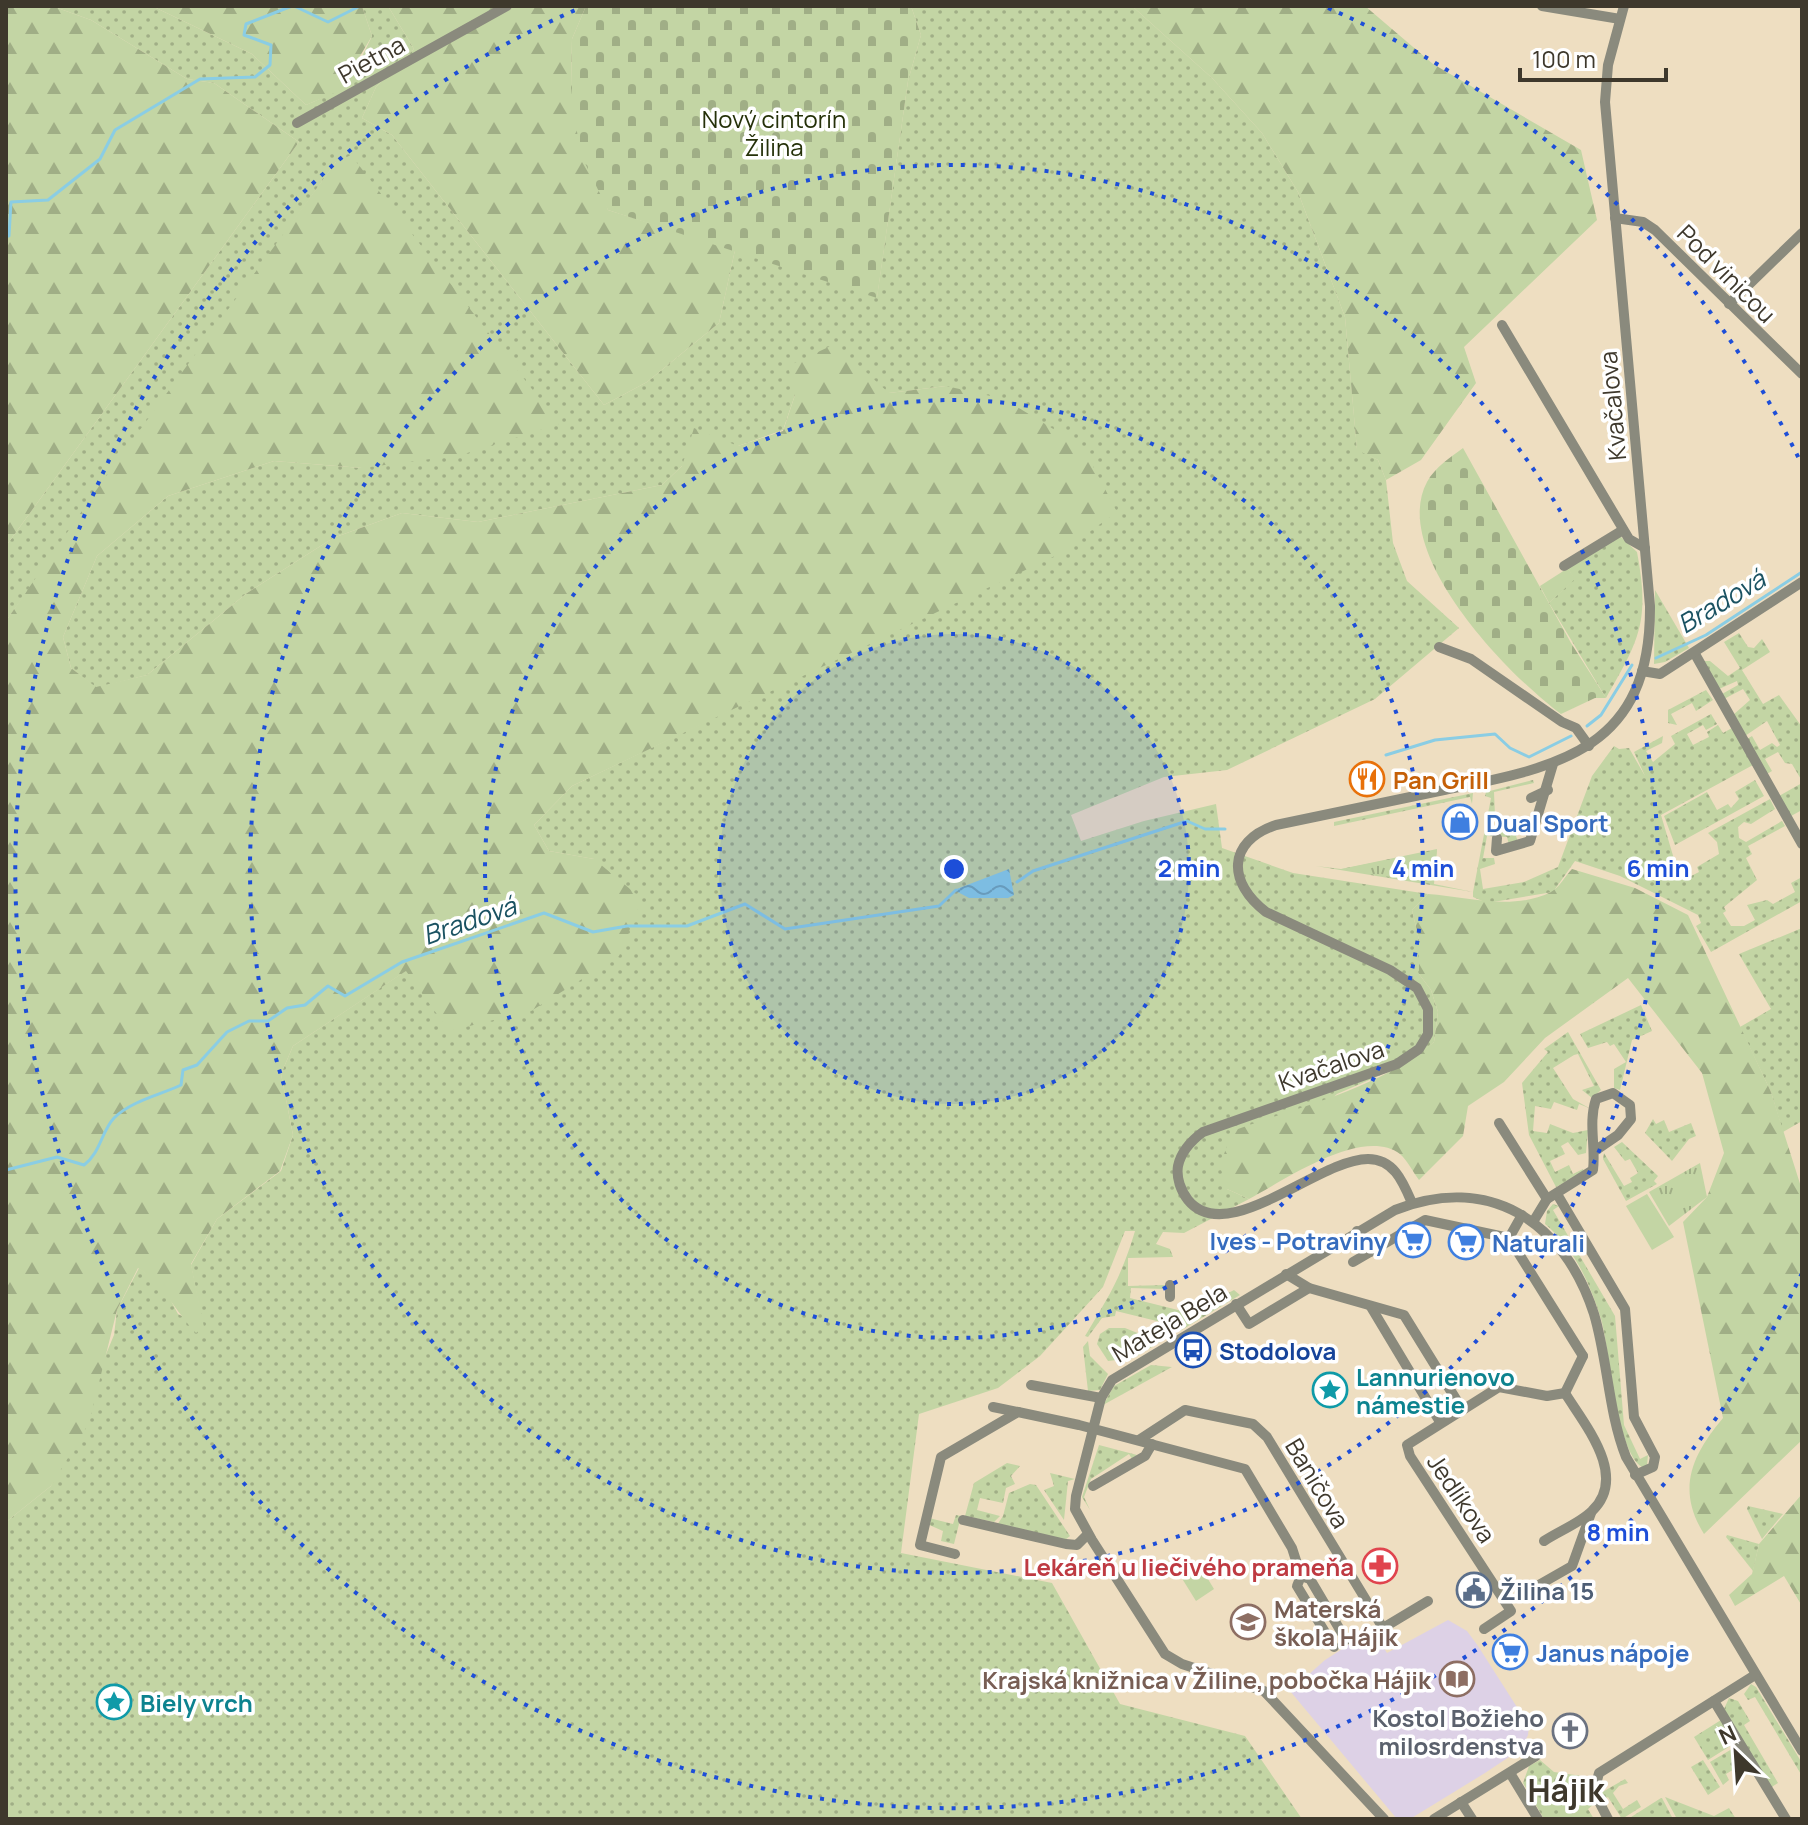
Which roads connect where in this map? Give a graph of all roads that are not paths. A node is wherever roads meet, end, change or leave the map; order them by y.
1 (507, 6) edge
2 (1542, 6) edge
3 (1624, 6) edge
4 (1620, 19) junction
5 (297, 123) dead end
6 (1615, 218) junction
7 (1802, 233) edge
8 (1729, 304) junction
9 (1502, 325) dead end
10 (1802, 374) edge
11 (1623, 530) junction
12 (1645, 548) junction
13 (1564, 566) dead end
14 (1802, 582) edge
15 (1439, 647) dead end
16 (1695, 654) junction
17 (1642, 671) junction
18 (1589, 746) junction
19 (1553, 764) junction
20 (1548, 790) junction
21 (1531, 798) dead end
22 (1497, 838) dead end
23 (1802, 843) edge
24 (1499, 1123) dead end
25 (1596, 1150) junction
26 (1552, 1197) junction
27 (1412, 1203) junction
28 (1522, 1215) junction
29 (1533, 1222) junction
30 (1357, 1231) junction
31 (1509, 1238) junction
32 (1370, 1252) junction
33 (1353, 1262) dead end
34 (1286, 1274) junction
35 (1170, 1285) dead end
36 (1309, 1288) junction
37 (1170, 1297) dead end
38 (1236, 1304) junction
39 (1371, 1307) junction
40 (1602, 1351) junction
41 (1583, 1356) junction
42 (1031, 1385) dead end
43 (1565, 1393) junction
44 (1101, 1398) junction
45 (993, 1407) dead end
46 (1462, 1409) junction
47 (1018, 1412) junction
48 (1440, 1422) junction
49 (1093, 1428) junction
50 (1139, 1440) junction
51 (1152, 1444) junction
52 (1635, 1475) junction
53 (1093, 1486) dead end
54 (1591, 1513) junction
55 (963, 1520) dead end
56 (1088, 1534) junction
57 (1544, 1541) dead end
58 (955, 1554) dead end
59 (1301, 1576) junction
60 (1537, 1586) dead end
61 (1428, 1601) dead end
62 (1484, 1629) dead end
63 (1346, 1640) dead end
64 (1334, 1647) dead end
65 (1755, 1675) junction
66 (1714, 1701) junction
67 (1802, 1751) edge
68 (1536, 1756) dead end
69 (1510, 1773) junction
70 (1461, 1802) junction
71 (1384, 1819) edge
72 (1434, 1819) edge
73 (1472, 1819) edge
74 (1538, 1819) edge
75 (1608, 1819) edge
76 (1786, 1819) edge

1 - 5 street, Pietna
2 - 4 street
3 - 4 street, Kvačalova
4 - 6 street, Kvačalova
6 - 8 street, Pod vinicou
6 - 12 street, Kvačalova
7 - 8 street
8 - 10 street, Pod vinicou
9 - 11 street
11 - 12 street
11 - 13 street
12 - 17 street, Kvačalova
14 - 16 street
15 - 18 street
16 - 17 street
16 - 23 street
17 - 18 street, Kvačalova
18 - 19 street, Kvačalova
19 - 20 street
19 - 27 street, Kvačalova
20 - 21 street
20 - 22 street
24 - 26 street
25 - 25 street
25 - 26 street
26 - 29 street
26 - 52 street
27 - 28 street, Mateja Bela
27 - 30 street, Mateja Bela
28 - 29 street, Mateja Bela
28 - 31 street
29 - 40 street, Mateja Bela
30 - 32 street
30 - 34 street, Mateja Bela
31 - 32 street
31 - 41 street
32 - 33 street
34 - 36 street
34 - 38 street, Mateja Bela
35 - 37 street
36 - 38 street
36 - 39 street
38 - 44 street, Mateja Bela
39 - 46 street
39 - 48 street
40 - 41 street
40 - 52 street, Mateja Bela
41 - 43 street
42 - 44 street
43 - 46 street, Jedlíkova
43 - 54 street
44 - 49 street, Mateja Bela
45 - 47 street
46 - 48 street, Jedlíkova
47 - 49 street
47 - 58 street
48 - 62 street, Jedlíkova
49 - 50 street
49 - 56 street, Mateja Bela
50 - 51 street
50 - 61 street, Baničova
51 - 53 street
51 - 59 street
52 - 65 street, Mateja Bela
54 - 57 street
54 - 60 street
55 - 56 street
56 - 71 street, Mateja Bela
59 - 63 street
59 - 64 street
65 - 66 street
65 - 67 street, Mateja Bela
66 - 75 street
66 - 76 street
68 - 69 street
69 - 70 street
69 - 74 street
70 - 72 street
70 - 73 street

